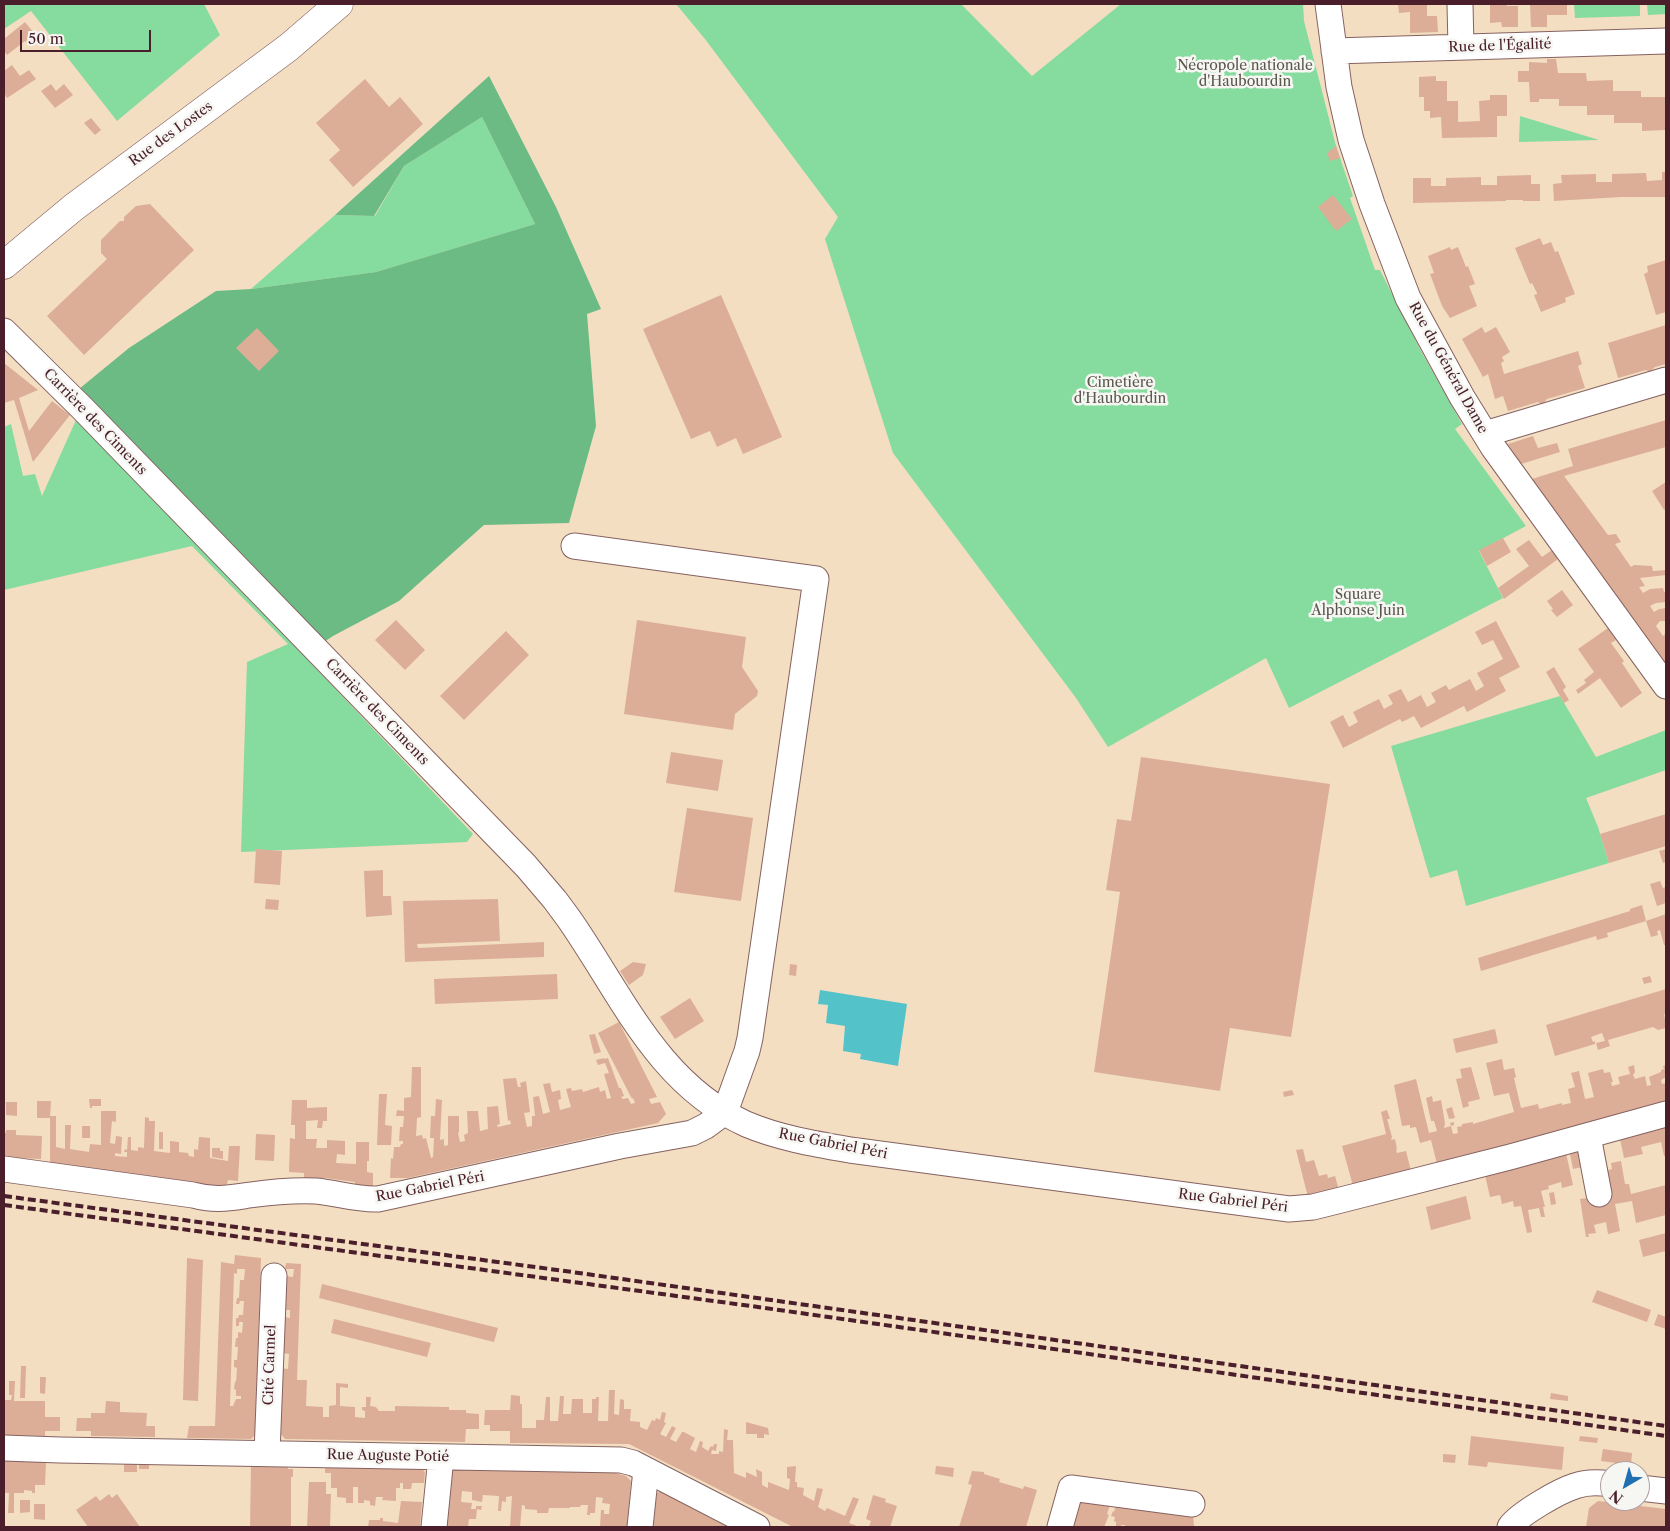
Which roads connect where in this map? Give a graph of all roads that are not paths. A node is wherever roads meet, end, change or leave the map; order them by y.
1 (339, 4) edge
2 (1328, 4) edge
3 (1460, 4) edge
4 (1666, 41) edge
5 (1461, 47) junction
6 (1334, 51) junction
7 (4, 265) edge
8 (4, 331) edge
9 (1666, 380) edge
10 (1485, 434) junction
11 (574, 546) dead end
12 (1666, 686) edge
13 (725, 1112) junction
14 (1666, 1114) edge
15 (1588, 1136) junction
16 (4, 1169) edge
17 (1599, 1194) dead end
18 (274, 1276) dead end
19 (4, 1448) edge
20 (267, 1454) junction
21 (441, 1457) junction
22 (646, 1470) junction
23 (1600, 1484) edge
24 (1650, 1489) edge
25 (1666, 1491) edge
26 (1192, 1504) dead end
27 (434, 1527) edge
28 (640, 1527) edge
29 (757, 1527) edge
30 (1060, 1527) edge
31 (1510, 1527) edge

1 - 7 main road, Rue des Lostes
2 - 6 street, Rue du Général Dame
3 - 5 street
4 - 5 street, Rue de l'Égalité
5 - 6 street, Rue de l'Égalité
6 - 10 street, Rue du Général Dame
8 - 13 street, Carrière des Ciments
9 - 10 street
10 - 12 street, Rue du Général Dame
11 - 13 street
13 - 15 street, Rue Gabriel Péri
13 - 16 street, Rue Gabriel Péri
14 - 15 street, Rue Gabriel Péri
15 - 17 street
18 - 20 street, Cité Carmel
19 - 20 street, Rue Auguste Potié
20 - 21 street, Rue Auguste Potié
21 - 22 street, Rue Auguste Potié
21 - 27 street
22 - 28 street
22 - 29 street, Rue Auguste Potié
23 - 31 street
24 - 25 street
26 - 30 street

